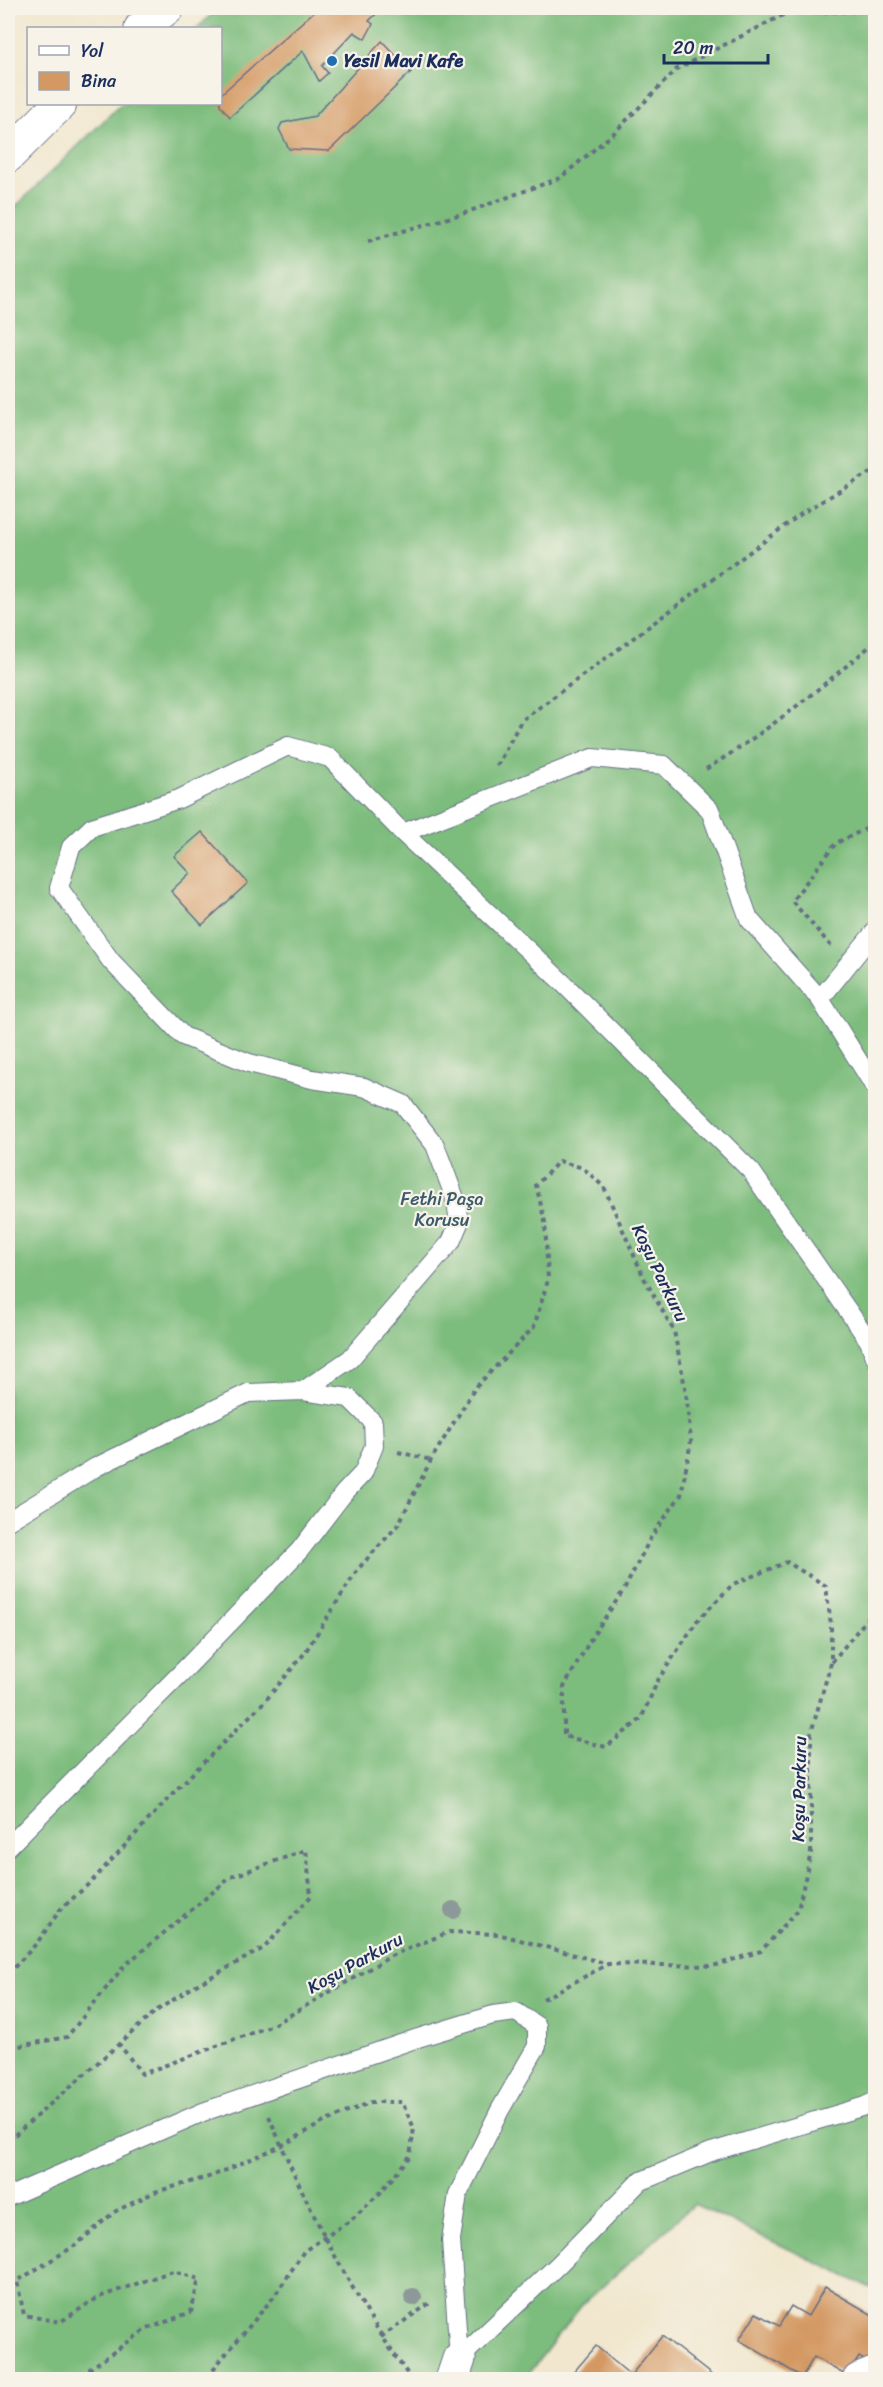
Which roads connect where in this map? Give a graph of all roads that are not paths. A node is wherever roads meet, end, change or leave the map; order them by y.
1 (167, 8) edge
2 (142, 27) edge
3 (59, 105) edge
4 (8, 156) edge
5 (403, 833) junction
6 (876, 930) edge
7 (820, 999) junction
8 (876, 1089) edge
9 (876, 1359) edge
10 (303, 1391) junction
11 (8, 1521) edge
12 (8, 1847) edge
13 (876, 2101) edge
14 (8, 2197) edge
15 (455, 2369) edge
16 (876, 2373) edge
17 (859, 2379) edge

1 - 2 main road
3 - 4 main road
5 - 7 lane
5 - 9 lane
5 - 10 lane
6 - 7 lane
7 - 8 lane
10 - 11 lane
10 - 12 lane
13 - 15 lane
14 - 15 lane
16 - 17 main road

